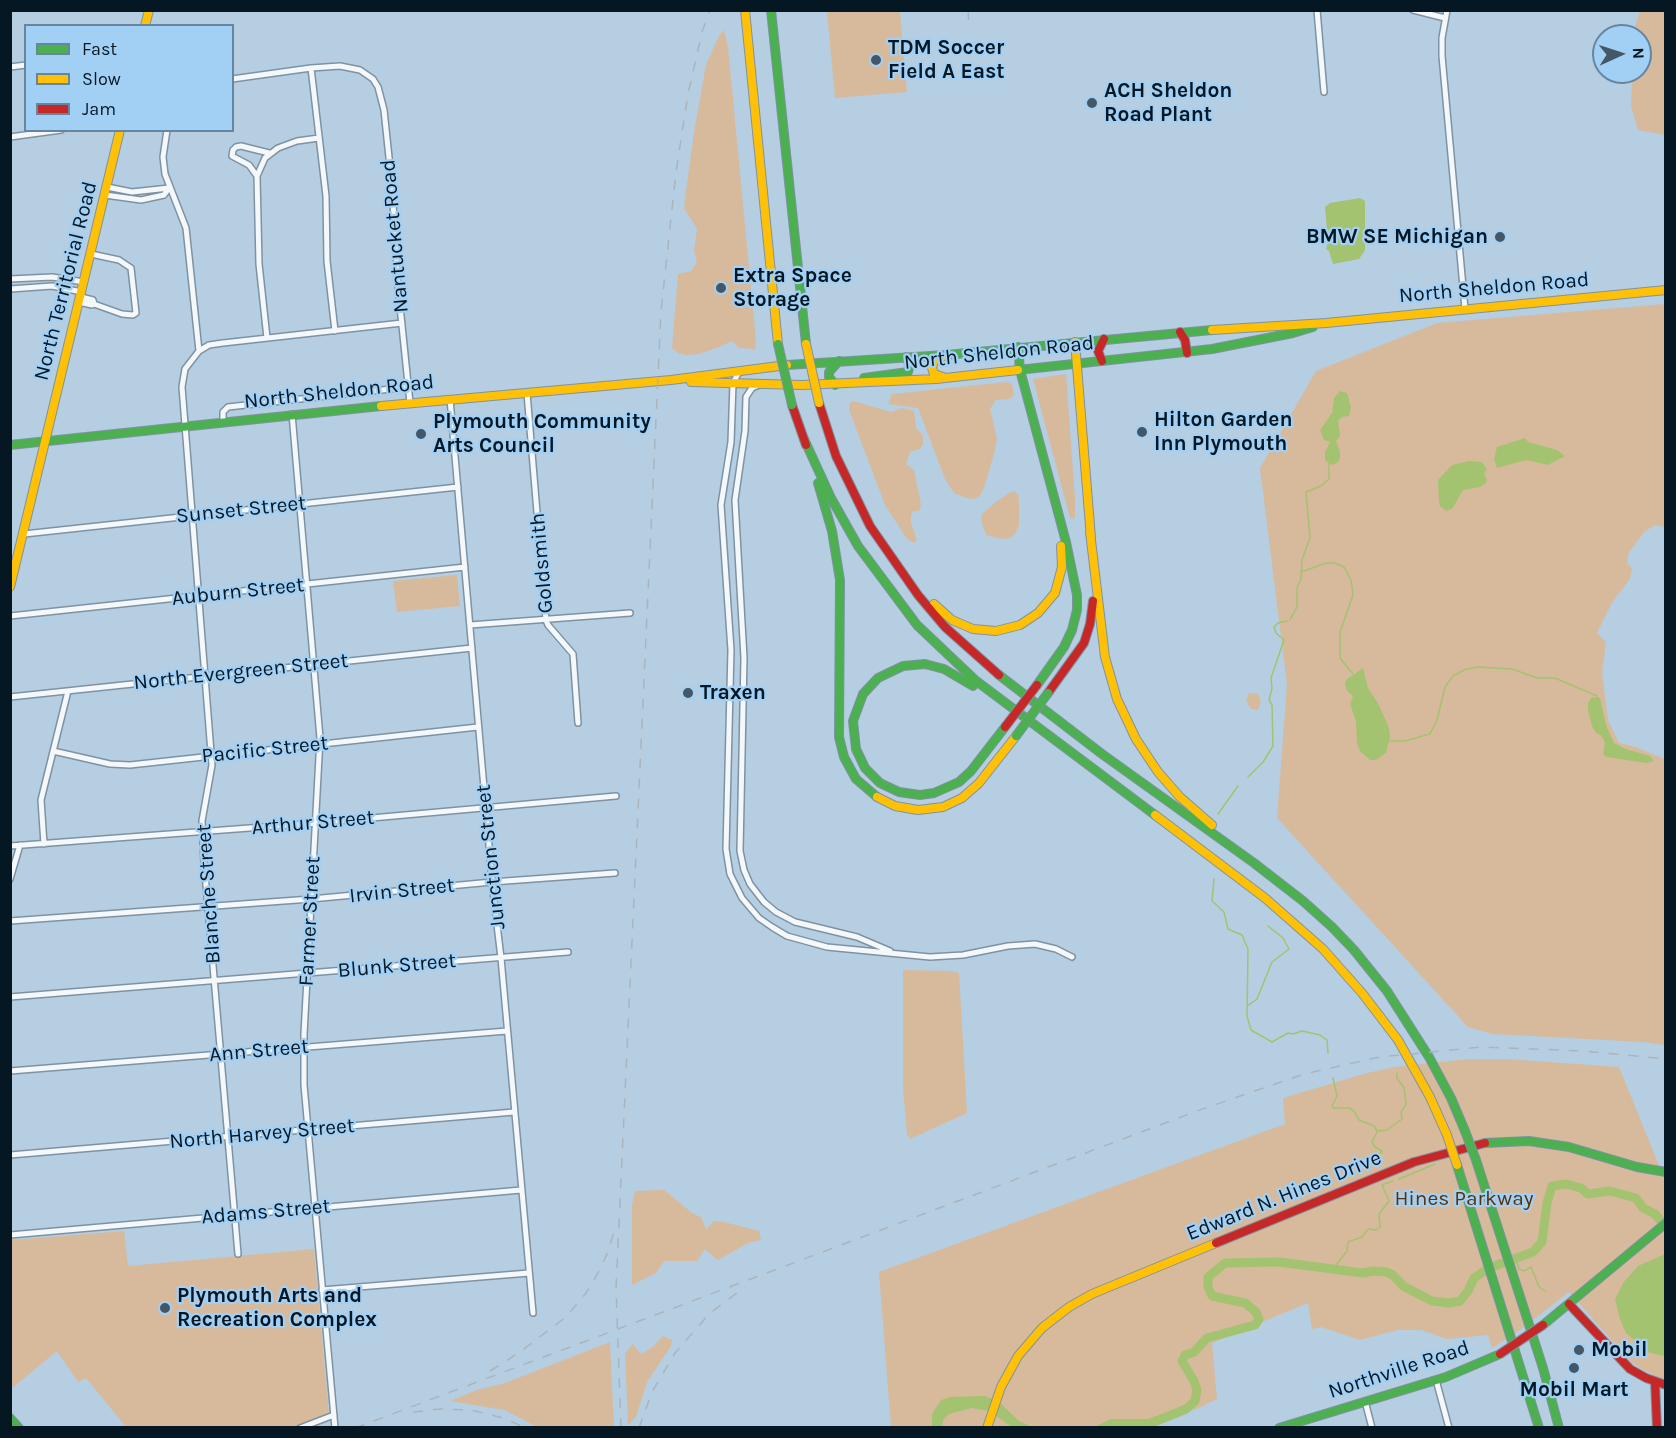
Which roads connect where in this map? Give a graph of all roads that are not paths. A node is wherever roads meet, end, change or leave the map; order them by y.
1 (745, 10) edge
2 (771, 10) edge
3 (1317, 10) edge
4 (1413, 10) edge
5 (1448, 10) edge
6 (1445, 18) junction
7 (311, 68) junction
8 (234, 79) edge
9 (1324, 92) dead end
10 (46, 132) edge
11 (120, 132) edge
12 (167, 132) edge
13 (10, 137) edge
14 (319, 138) junction
15 (269, 153) junction
16 (257, 176) junction
17 (107, 187) junction
18 (170, 188) junction
19 (105, 195) junction
20 (91, 254) junction
21 (36, 278) junction
22 (10, 279) edge
23 (84, 282) junction
24 (37, 287) junction
25 (10, 289) edge
26 (1665, 290) edge
27 (81, 297) junction
28 (1465, 309) junction
29 (402, 323) junction
30 (1326, 323) junction
31 (335, 331) junction
32 (1180, 332) junction
33 (267, 338) junction
34 (1104, 339) junction
35 (1075, 342) junction
36 (1018, 347) junction
37 (199, 351) junction
38 (1187, 353) junction
39 (946, 355) junction
40 (906, 357) junction
41 (1102, 361) junction
42 (839, 362) junction
43 (1077, 364) junction
44 (1020, 370) junction
45 (739, 372) junction
46 (950, 378) junction
47 (671, 380) junction
48 (733, 383) junction
49 (761, 384) junction
50 (850, 384) junction
51 (834, 385) junction
52 (409, 387) junction
53 (527, 393) junction
54 (450, 399) junction
55 (410, 403) junction
56 (292, 414) junction
57 (223, 422) junction
58 (185, 426) junction
59 (804, 439) junction
60 (47, 441) junction
61 (10, 445) edge
62 (728, 458) junction
63 (742, 460) junction
64 (458, 488) junction
65 (1052, 489) junction
66 (300, 504) junction
67 (191, 516) junction
68 (1090, 532) junction
69 (24, 534) junction
70 (737, 553) junction
71 (724, 554) junction
72 (893, 562) junction
73 (465, 567) junction
74 (307, 584) junction
75 (10, 587) edge
76 (198, 596) junction
77 (630, 613) dead end
78 (10, 616) edge
79 (546, 620) junction
80 (470, 625) junction
81 (472, 648) junction
82 (730, 650) junction
83 (743, 650) junction
84 (314, 664) junction
85 (205, 676) junction
86 (68, 691) junction
87 (10, 697) edge
88 (578, 723) dead end
89 (478, 727) junction
90 (1044, 732) junction
91 (729, 740) junction
92 (742, 741) junction
93 (320, 744) junction
94 (53, 750) junction
95 (211, 756) junction
96 (616, 796) dead end
97 (485, 807) junction
98 (316, 824) junction
99 (202, 831) junction
100 (44, 844) junction
101 (20, 845) junction
102 (10, 846) edge
103 (741, 857) junction
104 (728, 860) junction
105 (1254, 863) junction
106 (615, 873) dead end
107 (10, 879) edge
108 (492, 882) junction
109 (311, 899) junction
110 (208, 906) junction
111 (10, 921) edge
112 (831, 932) junction
113 (827, 947) junction
114 (568, 952) dead end
115 (894, 952) junction
116 (1072, 957) dead end
117 (501, 958) junction
118 (307, 973) junction
119 (214, 981) junction
120 (10, 997) edge
121 (507, 1031) junction
122 (304, 1047) junction
123 (220, 1054) junction
124 (10, 1071) edge
125 (514, 1112) junction
126 (308, 1130) junction
127 (228, 1137) junction
128 (10, 1155) edge
129 (1665, 1172) edge
130 (521, 1190) junction
131 (315, 1208) junction
132 (235, 1215) junction
133 (1665, 1223) edge
134 (10, 1235) edge
135 (238, 1254) dead end
136 (529, 1273) junction
137 (322, 1290) junction
138 (1569, 1304) junction
139 (533, 1313) dead end
140 (1436, 1380) junction
141 (1655, 1382) junction
142 (1665, 1385) edge
143 (1365, 1401) junction
144 (334, 1415) junction
145 (10, 1418) edge
146 (1298, 1425) edge
147 (1660, 1426) edge
148 (18, 1428) edge
149 (300, 1428) edge
150 (335, 1428) edge
151 (987, 1428) edge
152 (1279, 1428) edge
153 (1372, 1428) edge
154 (1449, 1428) edge
155 (1539, 1428) edge
156 (1559, 1428) edge

1 - 59 main road, bridge
2 - 72 main road, bridge
3 - 9 street
4 - 6 street
5 - 6 street
6 - 28 street
7 - 8 street
7 - 14 street
7 - 29 street, Nantucket Road
10 - 13 street
11 - 17 main road, North Territorial Road
12 - 18 street
14 - 15 street
14 - 31 street
15 - 16 street
15 - 16 street
16 - 33 street
17 - 18 street
17 - 19 main road, North Territorial Road
18 - 19 street
18 - 37 street
19 - 20 main road, North Territorial Road
20 - 23 main road, North Territorial Road
20 - 27 street
21 - 22 street
21 - 23 street
21 - 24 street
23 - 27 main road, North Territorial Road
24 - 25 street
24 - 27 street
26 - 28 main road, North Sheldon Road
27 - 60 main road, North Territorial Road
28 - 30 main road, North Sheldon Road
29 - 31 street
29 - 52 street, Nantucket Road
30 - 32 main road, North Sheldon Road
30 - 38 main road, North Sheldon Road
31 - 33 street
32 - 34 main road, North Sheldon Road
32 - 38 main road
33 - 37 street
34 - 35 main road, North Sheldon Road
34 - 41 main road
35 - 36 main road, North Sheldon Road
35 - 43 main road
36 - 39 main road, North Sheldon Road
36 - 44 main road
37 - 58 street, Blanche Street
38 - 41 main road, North Sheldon Road
39 - 40 main road, North Sheldon Road
39 - 46 main road
40 - 42 main road, North Sheldon Road
40 - 50 main road
41 - 43 main road, North Sheldon Road
42 - 45 main road, North Sheldon Road
42 - 51 main road
43 - 44 main road, North Sheldon Road
43 - 68 main road
44 - 46 main road, North Sheldon Road
44 - 65 main road
45 - 47 main road, North Sheldon Road
45 - 48 street
46 - 50 main road, North Sheldon Road
47 - 48 main road, North Sheldon Road
47 - 53 main road, North Sheldon Road
48 - 49 main road, North Sheldon Road
48 - 62 street
49 - 51 main road, North Sheldon Road
49 - 63 street
50 - 51 main road, North Sheldon Road
52 - 55 street, Nantucket Road
52 - 57 street
53 - 54 main road, North Sheldon Road
53 - 79 street, Goldsmith
54 - 55 main road, North Sheldon Road
54 - 64 street, Junction Street
55 - 56 main road, North Sheldon Road
56 - 57 main road, North Sheldon Road
56 - 66 street, Farmer Street
57 - 58 main road, North Sheldon Road
58 - 60 main road, North Sheldon Road
58 - 67 street, Blanche Street
59 - 68 main road, bridge
59 - 90 main road
60 - 61 main road, North Sheldon Road
60 - 69 main road, North Territorial Road
62 - 63 street
62 - 71 street
63 - 70 street
64 - 66 street, Sunset Street
64 - 73 street, Junction Street
65 - 72 main road
65 - 90 main road, bridge
66 - 67 street, Sunset Street
66 - 74 street, Farmer Street
67 - 69 street, Sunset Street
67 - 76 street, Blanche Street
68 - 105 main road
69 - 75 main road, North Territorial Road
70 - 71 street
70 - 83 street
71 - 82 street
72 - 105 main road
73 - 74 street, Auburn Street
73 - 80 street, Junction Street
74 - 76 street, Auburn Street
74 - 84 street, Farmer Street
76 - 78 street, Auburn Street
76 - 85 street, Blanche Street
77 - 79 street
79 - 80 street
79 - 88 street, Goldsmith
80 - 81 street, Junction Street
81 - 84 street, North Evergreen Street
81 - 89 street, Junction Street
82 - 83 street
82 - 91 street
83 - 92 street
84 - 85 street, North Evergreen Street
84 - 93 street, Farmer Street
85 - 86 street, North Evergreen Street
85 - 95 street, Blanche Street
86 - 87 street, North Evergreen Street
86 - 94 street
89 - 93 street, Pacific Street
89 - 97 street, Junction Street
90 - 155 main road, bridge
91 - 92 street
91 - 104 street
92 - 103 street
93 - 95 street, Pacific Street
93 - 98 street, Farmer Street
94 - 95 street, Pacific Street
94 - 100 street
95 - 99 street, Blanche Street
96 - 97 street, Arthur Street
97 - 98 street, Arthur Street
97 - 108 street, Junction Street
98 - 99 street, Arthur Street
98 - 109 street, Farmer Street
99 - 100 street, Arthur Street
99 - 110 street, Blanche Street
100 - 101 street, Arthur Street
101 - 102 street, Arthur Street
101 - 107 street
103 - 104 street
103 - 112 street
104 - 113 street
105 - 156 main road, bridge
106 - 108 street, Irvin Street
108 - 109 street, Irvin Street
108 - 117 street, Junction Street
109 - 110 street, Irvin Street
109 - 118 street, Farmer Street
110 - 111 street, Irvin Street
110 - 119 street, Blanche Street
112 - 113 street
112 - 115 street
113 - 115 street
114 - 117 street, Blunk Street
115 - 116 street
117 - 118 street, Blunk Street
117 - 121 street, Junction Street
118 - 119 street, Blunk Street
118 - 122 street, Farmer Street
119 - 120 street, Blunk Street
119 - 123 street, Blanche Street
121 - 122 street, Ann Street
121 - 125 street, Junction Street
122 - 123 street, Ann Street
122 - 126 street, Farmer Street
123 - 124 street, Ann Street
123 - 127 street, Blanche Street
125 - 126 street, North Harvey Street
125 - 130 street, Junction Street
126 - 127 street, North Harvey Street
126 - 131 street, Farmer Street
127 - 128 street, North Harvey Street
127 - 132 street, Blanche Street
129 - 151 main road, Edward N. Hines Drive
130 - 131 street, Adams Street
130 - 136 street, Junction Street
131 - 132 street, Adams Street
131 - 137 street, Farmer Street
132 - 134 street, Adams Street
132 - 135 street, Blanche Street
133 - 138 main road, Northville Road
136 - 137 street
136 - 139 street, Junction Street
137 - 144 street, Farmer Street
138 - 140 main road, Northville Road, bridge
138 - 141 main road
140 - 143 main road, Northville Road
140 - 154 street
141 - 142 main road
141 - 147 main road
143 - 146 main road, Northville Road
143 - 153 street
144 - 149 street
144 - 150 street, Farmer Street
145 - 148 main road
146 - 152 main road, Northville Road

